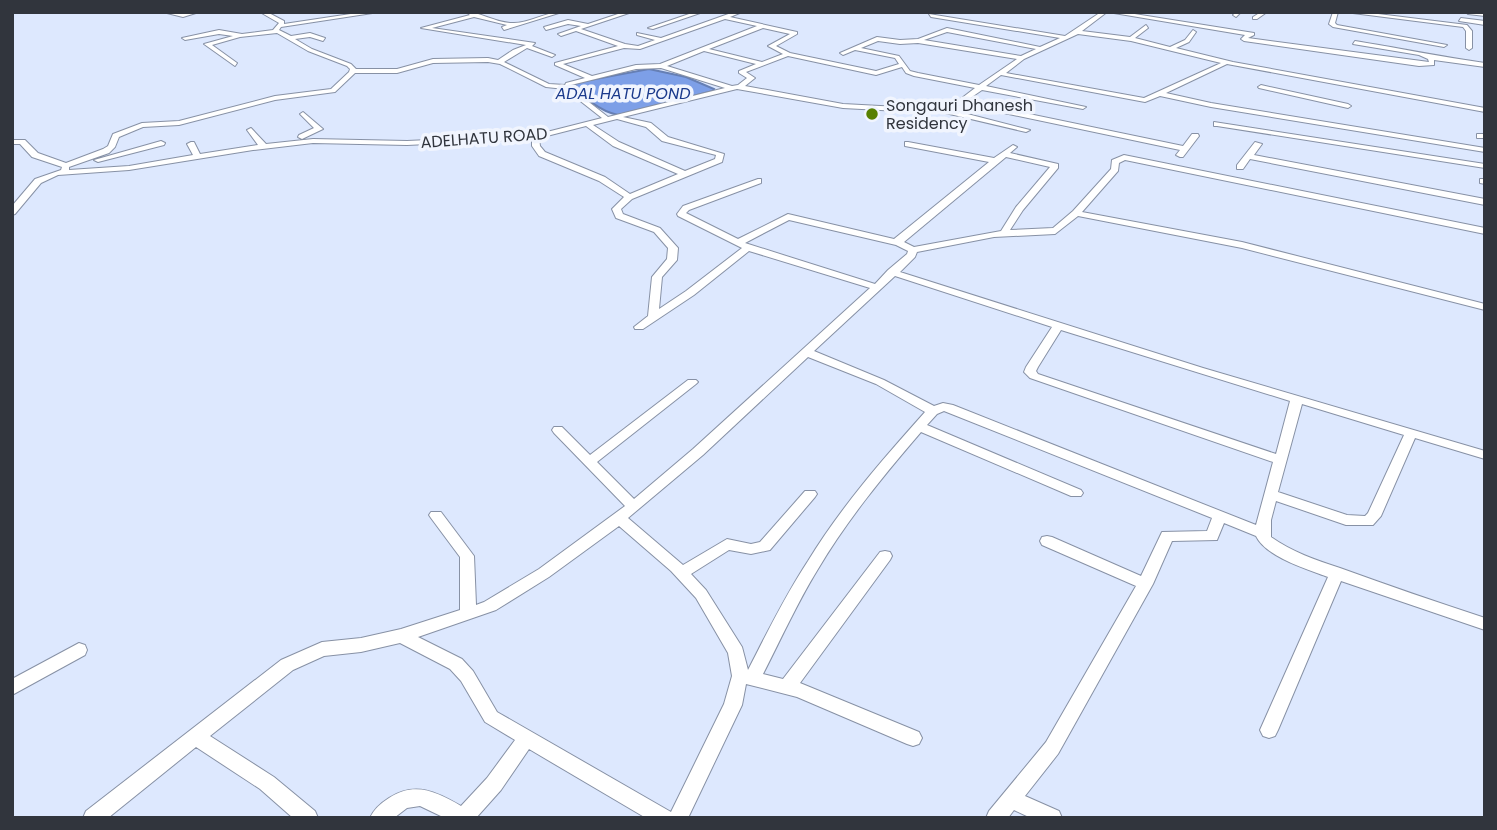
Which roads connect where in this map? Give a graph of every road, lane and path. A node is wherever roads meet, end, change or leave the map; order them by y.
1 (165, 12) edge
2 (197, 12) edge
3 (262, 12) edge
4 (377, 12) edge
5 (560, 12) edge
6 (630, 12) edge
7 (701, 12) edge
8 (740, 12) edge
9 (956, 12) edge
10 (1108, 12) edge
11 (1265, 12) edge
12 (1336, 12) edge
13 (1350, 12) edge
14 (1387, 12) edge
15 (1468, 12) edge
16 (470, 14) edge
17 (934, 14) edge
18 (1485, 14) edge
19 (515, 16) dead end
20 (726, 18) junction
21 (993, 18) dead end
22 (1255, 18) dead end
23 (1395, 18) junction
24 (922, 19) dead end
25 (488, 20) junction
26 (1485, 23) edge
27 (512, 25) junction
28 (588, 25) junction
29 (763, 26) junction
30 (1146, 27) dead end
31 (278, 28) junction
32 (504, 28) dead end
33 (651, 28) dead end
34 (546, 29) dead end
35 (575, 29) junction
36 (1396, 30) dead end
37 (1469, 31) junction
38 (1077, 32) junction
39 (1193, 32) dead end
40 (1477, 32) dead end
41 (561, 34) dead end
42 (639, 34) dead end
43 (1249, 34) junction
44 (242, 36) junction
45 (1064, 37) junction
46 (185, 38) dead end
47 (290, 38) junction
48 (323, 39) dead end
49 (663, 40) junction
50 (1131, 40) junction
51 (918, 41) junction
52 (1300, 42) dead end
53 (1355, 43) dead end
54 (1444, 45) dead end
55 (624, 46) junction
56 (1472, 46) dead end
57 (529, 47) junction
58 (1383, 47) junction
59 (853, 48) junction
60 (1038, 48) junction
61 (702, 49) junction
62 (1170, 49) junction
63 (843, 53) dead end
64 (788, 54) junction
65 (552, 55) dead end
66 (1022, 58) junction
67 (1432, 58) junction
68 (1380, 59) junction
69 (499, 62) junction
70 (1225, 62) junction
71 (234, 64) dead end
72 (762, 64) junction
73 (903, 65) junction
74 (1485, 65) edge
75 (661, 66) junction
76 (353, 71) junction
77 (1283, 72) junction
78 (1003, 74) junction
79 (589, 77) junction
80 (567, 87) junction
81 (984, 87) junction
82 (732, 88) junction
83 (742, 88) junction
84 (1159, 94) junction
85 (960, 103) junction
86 (1348, 106) dead end
87 (1083, 107) dead end
88 (943, 110) junction
89 (1485, 110) edge
90 (303, 114) dead end
91 (612, 119) junction
92 (589, 124) junction
93 (1217, 124) dead end
94 (251, 130) dead end
95 (1026, 130) dead end
96 (1195, 136) dead end
97 (535, 137) junction
98 (12, 142) edge
99 (161, 143) dead end
100 (191, 144) dead end
101 (280, 144) junction
102 (908, 144) dead end
103 (1258, 144) dead end
104 (262, 146) junction
105 (1185, 149) junction
106 (1485, 150) edge
107 (1005, 154) junction
108 (1248, 156) junction
109 (198, 157) junction
110 (1172, 165) junction
111 (1485, 166) edge
112 (1240, 167) dead end
113 (66, 169) junction
114 (683, 175) junction
115 (758, 181) dead end
116 (629, 197) junction
117 (1485, 202) edge
118 (12, 212) edge
119 (1076, 213) junction
120 (1485, 231) edge
121 (1004, 233) junction
122 (738, 243) junction
123 (899, 243) junction
124 (748, 248) junction
125 (913, 250) junction
126 (891, 272) junction
127 (876, 286) junction
128 (1485, 307) edge
129 (653, 317) junction
130 (1059, 325) junction
131 (639, 327) dead end
132 (806, 352) junction
133 (692, 382) dead end
134 (1297, 399) junction
135 (933, 411) junction
136 (920, 427) junction
137 (558, 430) dead end
138 (1410, 433) junction
139 (1485, 456) edge
140 (1280, 460) junction
141 (590, 461) junction
142 (1076, 493) dead end
143 (810, 494) dead end
144 (1270, 494) junction
145 (634, 507) junction
146 (436, 515) dead end
147 (1220, 516) junction
148 (619, 518) junction
149 (1262, 533) junction
150 (1047, 541) dead end
151 (885, 556) dead end
152 (681, 573) junction
153 (1337, 573) junction
154 (1145, 584) junction
155 (468, 614) junction
156 (1485, 624) edge
157 (401, 636) junction
158 (79, 650) dead end
159 (746, 677) junction
160 (788, 686) junction
161 (12, 688) edge
162 (1269, 730) dead end
163 (196, 737) junction
164 (526, 738) junction
165 (913, 738) dead end
166 (1011, 799) junction
167 (93, 818) edge
168 (307, 818) edge
169 (380, 818) edge
170 (463, 818) edge
171 (664, 818) edge
172 (678, 818) edge
173 (996, 818) edge
174 (1052, 818) edge

1 - 2 street
3 - 31 street
4 - 31 street
5 - 27 street
6 - 28 street
7 - 33 street
8 - 20 street
9 - 21 street
10 - 38 street, ADELHATU ROAD
10 - 43 street
11 - 22 street
12 - 54 street
13 - 23 street
14 - 26 street
15 - 18 street
16 - 25 street
16 - 57 street
17 - 24 street
17 - 45 street
19 - 25 street
20 - 29 street
20 - 49 street
23 - 36 street
23 - 37 street
25 - 27 street
27 - 32 street
28 - 34 street
28 - 35 street
29 - 61 street
29 - 64 street
30 - 50 street
31 - 44 street
31 - 47 street
35 - 41 street
35 - 55 street
37 - 40 street
37 - 56 street
38 - 45 street, ADELHATU ROAD
38 - 50 street
39 - 62 street
42 - 49 street
43 - 52 street
43 - 68 street
44 - 46 street
44 - 71 street
45 - 60 street, ADELHATU ROAD
47 - 48 street
47 - 76 street
49 - 55 street
50 - 62 street
51 - 59 street
51 - 60 street
51 - 66 street
53 - 58 street
55 - 79 street
57 - 65 street
57 - 69 street
58 - 67 street
58 - 68 street
59 - 63 street
59 - 73 street
60 - 66 street, ADELHATU ROAD
61 - 72 street
61 - 75 street
62 - 70 street
64 - 72 street
64 - 73 street
66 - 78 street, ADELHATU ROAD
67 - 68 street
67 - 74 street
69 - 76 street
69 - 80 street
70 - 77 street
70 - 84 street
72 - 83 street
73 - 81 street
75 - 79 street
75 - 82 street
76 - 113 street
77 - 86 street
77 - 89 street
78 - 81 street, ADELHATU ROAD
78 - 84 street
79 - 80 street
80 - 91 street
81 - 85 street, ADELHATU ROAD
81 - 87 street
82 - 83 street, ADELHATU ROAD
82 - 91 street, ADELHATU ROAD
83 - 88 street, ADELHATU ROAD
84 - 106 street
85 - 88 street, ADELHATU ROAD
85 - 105 street
88 - 95 street
90 - 101 street
91 - 92 street, ADELHATU ROAD
91 - 114 street
92 - 97 street, ADELHATU ROAD
92 - 114 street
93 - 111 street
94 - 104 street
96 - 105 street
97 - 101 street, ADELHATU ROAD
97 - 116 street
98 - 113 street
99 - 113 street
100 - 109 street
101 - 104 street, ADELHATU ROAD
102 - 107 street
103 - 108 street
104 - 109 street, ADELHATU ROAD
105 - 110 street
107 - 121 street
107 - 123 street
108 - 112 street
108 - 117 street
109 - 113 street, ADELHATU ROAD
110 - 119 street
110 - 120 street
113 - 118 street, ADELHATU ROAD
114 - 116 street
115 - 122 street
116 - 129 street
119 - 121 street
119 - 128 street
121 - 125 street
122 - 123 street
122 - 124 street
123 - 125 street
124 - 127 street
124 - 129 street
125 - 126 street
126 - 127 street
126 - 130 street
127 - 132 street
129 - 131 street
130 - 134 street
130 - 140 street
132 - 135 street
132 - 145 street
133 - 141 street
134 - 138 street
134 - 140 street
135 - 136 street
135 - 147 street
136 - 142 street
136 - 159 street
137 - 141 street
138 - 139 street
138 - 144 street
140 - 144 street
141 - 145 street
143 - 152 street
144 - 149 street
145 - 148 street
146 - 155 street
147 - 149 street
147 - 154 street
148 - 152 street
148 - 155 street
149 - 153 street
150 - 154 street
151 - 160 street
152 - 159 street
153 - 156 street
153 - 162 street
154 - 166 street
155 - 157 street
157 - 163 street
157 - 164 street
158 - 161 street
159 - 160 street
159 - 172 street
160 - 165 street
163 - 167 street
163 - 168 street
164 - 170 street
164 - 171 street
166 - 173 street
166 - 174 street
169 - 170 street

